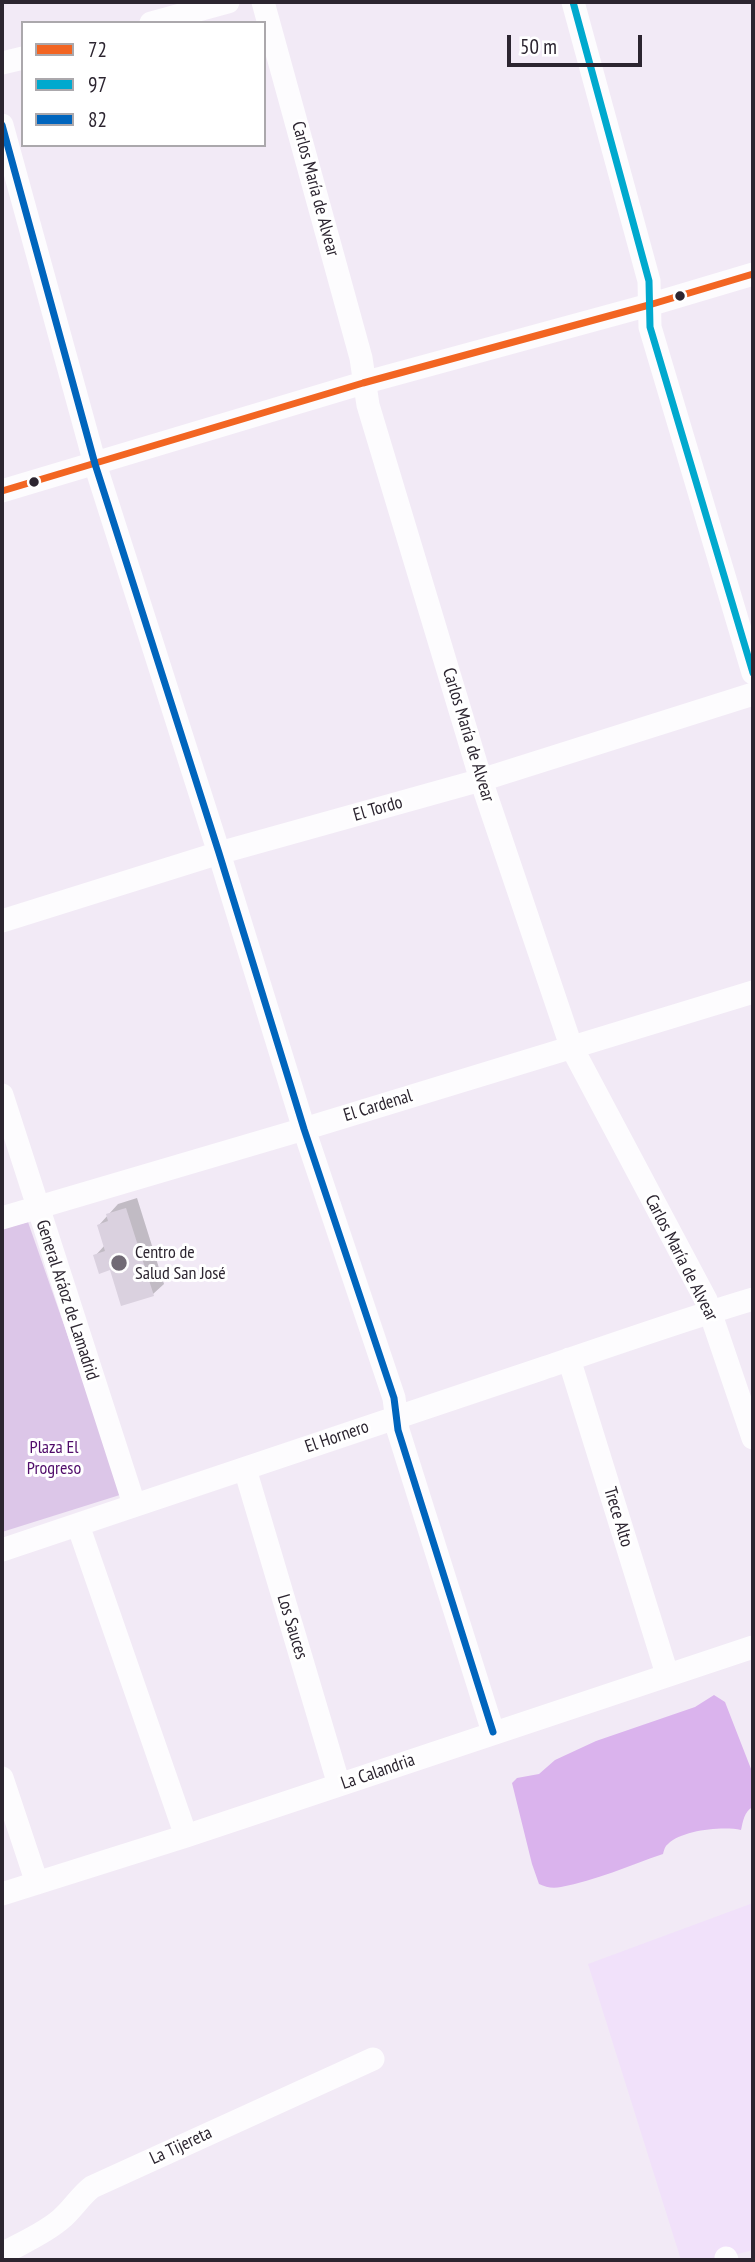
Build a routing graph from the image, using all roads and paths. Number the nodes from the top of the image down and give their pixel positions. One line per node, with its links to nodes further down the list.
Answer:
1 (228, 2): 4 (street)
2 (263, 2): 10 (street, Carlos María de Alvear)
3 (573, 2): 9 (street)
4 (158, 21)
5 (21, 58): 6 (street)
6 (2, 63)
7 (2, 125): 11 (street)
8 (753, 274): 9 (street)
9 (649, 305): 10 (street); 13 (street)
10 (363, 383): 11 (street); 15 (street, Carlos María de Alvear)
11 (95, 464): 12 (street); 16 (street)
12 (2, 491)
13 (753, 673)
14 (753, 694): 15 (street, El Tordo)
15 (481, 780): 16 (street, El Tordo); 19 (street, Carlos María de Alvear)
16 (219, 853): 17 (street, El Tordo); 21 (street)
17 (2, 921)
18 (753, 992): 19 (street, El Cardenal)
19 (570, 1046): 21 (street, El Cardenal); 25 (street, Carlos María de Alvear)
20 (2, 1095): 22 (street, General Aráoz de Lamadrid)
21 (304, 1129): 22 (street, El Cardenal); 27 (street)
22 (37, 1207): 23 (street, El Cardenal); 30 (street, General Aráoz de Lamadrid)
23 (2, 1217)
24 (753, 1299): 25 (street, El Hornero)
25 (711, 1311): 26 (street, El Hornero); 28 (street, Carlos María de Alvear)
26 (569, 1359): 27 (street, El Hornero); 34 (street, Trece Alto)
27 (397, 1416): 29 (street, El Hornero); 35 (street)
28 (753, 1438)
29 (245, 1469): 30 (street, El Hornero); 37 (street, Los Sauces)
30 (134, 1504): 31 (street, El Hornero)
31 (78, 1525): 32 (street, El Hornero); 38 (street)
32 (2, 1550)
33 (753, 1647): 34 (street, La Calandria)
34 (667, 1674): 35 (street, La Calandria)
35 (493, 1732): 37 (street, La Calandria)
36 (2, 1777): 39 (street)
37 (339, 1785): 38 (street, La Calandria)
38 (186, 1836): 39 (street, La Calandria)
39 (37, 1883): 40 (street, La Calandria)
40 (2, 1894)
41 (373, 2059): 42 (street, La Tijereta)
42 (2, 2254)

